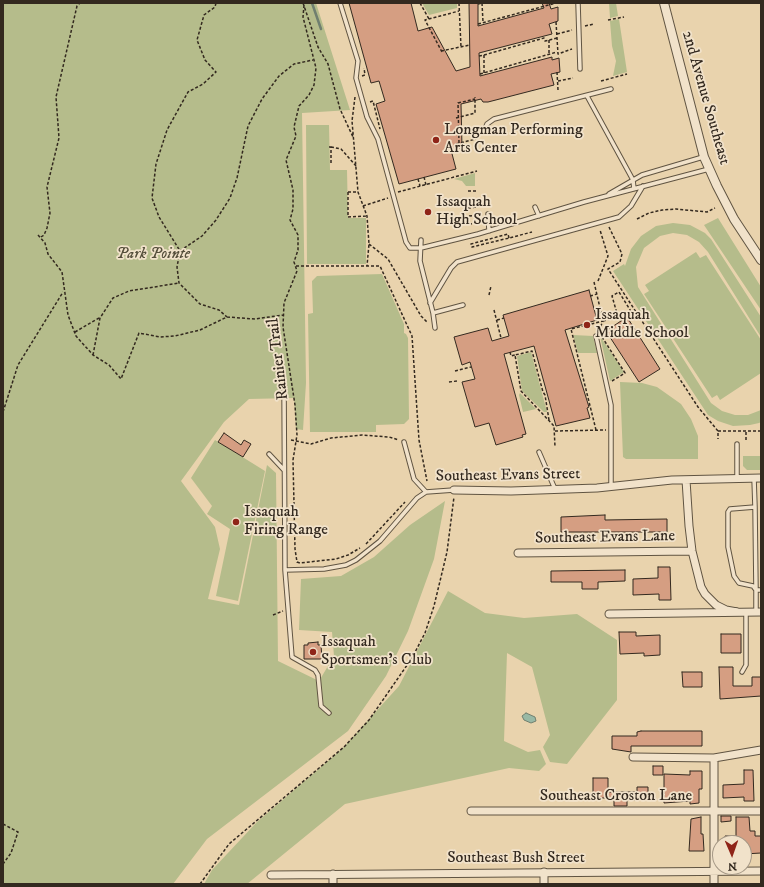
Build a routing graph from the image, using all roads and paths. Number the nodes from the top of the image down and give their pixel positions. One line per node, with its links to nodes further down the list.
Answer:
1 (80, 3): 96 (path)
2 (216, 3): 103 (path)
3 (340, 3): 102 (lane)
4 (420, 3): 15 (path)
5 (459, 3): 13 (path)
6 (482, 3): 11 (path); 17 (path)
7 (556, 3): 12 (path)
8 (578, 3): 37 (lane)
9 (664, 3): 56 (street, 2nd Avenue Southeast)
10 (304, 4): 35 (path, Rainier Trail); 54 (path)
11 (478, 4)
12 (548, 4): 17 (path)
13 (459, 11): 15 (path); 29 (path)
14 (624, 17): 16 (path)
15 (429, 19): 24 (path)
16 (608, 20)
17 (483, 22): 19 (path)
18 (556, 22): 23 (path)
19 (478, 24)
20 (594, 24): 21 (path)
21 (585, 26)
22 (572, 30): 23 (path)
23 (557, 34): 25 (path)
24 (435, 38): 26 (path); 29 (path)
25 (557, 38): 27 (path); 31 (path)
26 (431, 39)
27 (549, 40): 32 (path); 33 (path)
28 (470, 45): 29 (path)
29 (461, 47)
30 (572, 49): 31 (path)
31 (557, 52): 33 (path)
32 (484, 54): 34 (path); 39 (path)
33 (549, 55): 39 (path)
34 (479, 56)
35 (313, 60): 103 (path); 105 (path, Rainier Trail)
36 (365, 65): 45 (path)
37 (580, 69)
38 (557, 72): 43 (path)
39 (484, 73): 40 (path)
40 (480, 74)
41 (627, 74): 44 (path)
42 (573, 78): 43 (path)
43 (558, 81): 46 (path)
44 (601, 81)
45 (362, 82)
46 (558, 90)
47 (611, 90): 49 (lane)
48 (356, 96): 54 (path)
49 (586, 96): 53 (lane); 63 (lane)
50 (367, 103): 52 (path)
51 (457, 118): 51 (path); 55 (path)
52 (381, 130)
53 (484, 131)
54 (354, 138): 58 (path)
55 (476, 139)
56 (704, 156): 59 (street, 2nd Avenue Southeast); 63 (lane)
57 (331, 165): 58 (path)
58 (356, 166): 70 (path)
59 (709, 169): 66 (lane); 104 (street, 2nd Avenue Southeast)
60 (477, 171): 64 (path)
61 (424, 177): 64 (path)
62 (418, 179): 65 (path)
63 (633, 180): 67 (lane); 73 (lane)
64 (426, 184): 65 (path)
65 (420, 186): 71 (path)
66 (643, 186): 67 (lane); 115 (lane)
67 (634, 189): 73 (lane)
68 (468, 191): 69 (path)
69 (477, 191)
70 (358, 192): 76 (path); 83 (path)
71 (398, 192)
72 (390, 197): 76 (path)
73 (604, 197): 85 (lane)
74 (477, 199): 75 (path)
75 (468, 200)
76 (363, 206): 83 (path)
77 (477, 207): 79 (path)
78 (535, 207): 85 (lane)
79 (468, 208)
80 (715, 208): 86 (path)
81 (488, 214): 90 (lane)
82 (478, 215): 84 (path)
83 (367, 216): 101 (path)
84 (469, 216)
85 (539, 216): 90 (lane)
86 (637, 220)
87 (478, 223): 88 (path)
88 (469, 224)
89 (609, 227): 118 (path)
90 (489, 230): 97 (lane)
91 (600, 230): 107 (path)
92 (464, 231): 97 (lane)
93 (532, 232): 98 (path)
94 (38, 235): 96 (path)
95 (446, 236): 100 (lane)
96 (41, 237): 111 (path)
97 (464, 237): 100 (lane)
98 (509, 238): 98 (path)
99 (421, 240): 102 (lane)
100 (446, 241): 102 (lane)
101 (369, 244): 106 (path); 128 (path)
102 (421, 248): 115 (lane)
103 (180, 251): 109 (path)
104 (761, 260)
105 (296, 266): 106 (path); 121 (path, Rainier Trail)
106 (368, 266): 164 (path)
107 (598, 281)
108 (594, 282): 112 (path)
109 (179, 283): 122 (path); 124 (path)
110 (491, 286): 113 (path)
111 (63, 292): 131 (path); 143 (path)
112 (597, 294): 114 (path); 127 (path)
113 (489, 296)
114 (590, 296)
115 (430, 303): 119 (lane)
116 (463, 306): 119 (lane)
117 (494, 310): 126 (path)
118 (636, 312): 120 (path); 148 (path)
119 (433, 313): 129 (lane)
120 (632, 313): 123 (path); 123 (path)
121 (283, 315): 122 (path); 154 (path, Rainier Trail)
122 (227, 317): 136 (path)
123 (618, 317): 127 (path)
124 (100, 318): 131 (path); 136 (path)
125 (504, 318): 126 (path)
126 (497, 320): 133 (path)
127 (603, 321): 130 (path); 145 (path)
128 (428, 323)
129 (435, 328)
130 (598, 331): 132 (path); 141 (path)
131 (75, 332): 136 (path)
132 (596, 336): 141 (lane)
133 (501, 338)
134 (510, 352): 135 (path)
135 (515, 355): 144 (path); 144 (path)
136 (93, 356)
137 (471, 367): 138 (path)
138 (455, 371)
139 (457, 381): 140 (path)
140 (448, 382)
141 (606, 384): 146 (lane)
142 (284, 385): 152 (lane)
143 (3, 412)
144 (549, 420): 147 (path)
145 (596, 430): 146 (path); 147 (path)
146 (611, 430): 165 (lane)
147 (555, 431): 157 (path)
148 (718, 431): 149 (path); 151 (path)
149 (746, 431): 150 (path); 153 (path)
150 (761, 431)
151 (718, 439)
152 (285, 440): 154 (path); 160 (lane)
153 (746, 440)
154 (296, 441): 155 (path); 169 (path, Rainier Trail)
155 (404, 442): 168 (lane)
156 (737, 444): 162 (lane)
157 (555, 447)
158 (539, 452): 166 (lane)
159 (269, 454): 160 (lane)
160 (284, 470): 174 (lane)
161 (758, 478): 162 (street, Southeast Evans Street); 171 (lane)
162 (737, 479): 163 (street, Southeast Evans Street)
163 (686, 480): 165 (street, Southeast Evans Street); 172 (street)
164 (427, 481)
165 (612, 487): 166 (street, Southeast Evans Street)
166 (555, 489): 167 (street, Southeast Evans Street)
167 (454, 490): 168 (lane, Southeast Evans Street)
168 (426, 492): 174 (lane, Southeast Evans Street)
169 (407, 500)
170 (454, 502): 198 (path)
171 (755, 508): 175 (lane); 175 (lane)
172 (692, 551): 173 (street, Southeast Evans Lane); 178 (street)
173 (518, 552)
174 (285, 570): 177 (lane)
175 (756, 590): 176 (lane); 180 (lane)
176 (761, 590)
177 (288, 609): 182 (path); 184 (lane)
178 (737, 612): 179 (street); 181 (street)
179 (746, 612): 180 (street); 183 (lane)
180 (758, 612)
181 (609, 614)
182 (273, 615)
183 (742, 672)
184 (329, 713)
185 (761, 750): 187 (street)
186 (633, 757): 187 (street)
187 (714, 758): 189 (street)
188 (471, 811): 189 (street, Southeast Croston Lane)
189 (714, 811): 190 (street, Southeast Croston Lane); 192 (street)
190 (761, 811)
191 (3, 824): 193 (path)
192 (714, 835)
193 (3, 864)
194 (712, 871): 195 (street, Southeast Bush Street)
195 (544, 872): 196 (street, Southeast Bush Street); 200 (street)
196 (333, 874): 197 (street, Southeast Bush Street); 199 (street)
197 (271, 875)
198 (200, 884)
199 (334, 884)
200 (544, 884)

